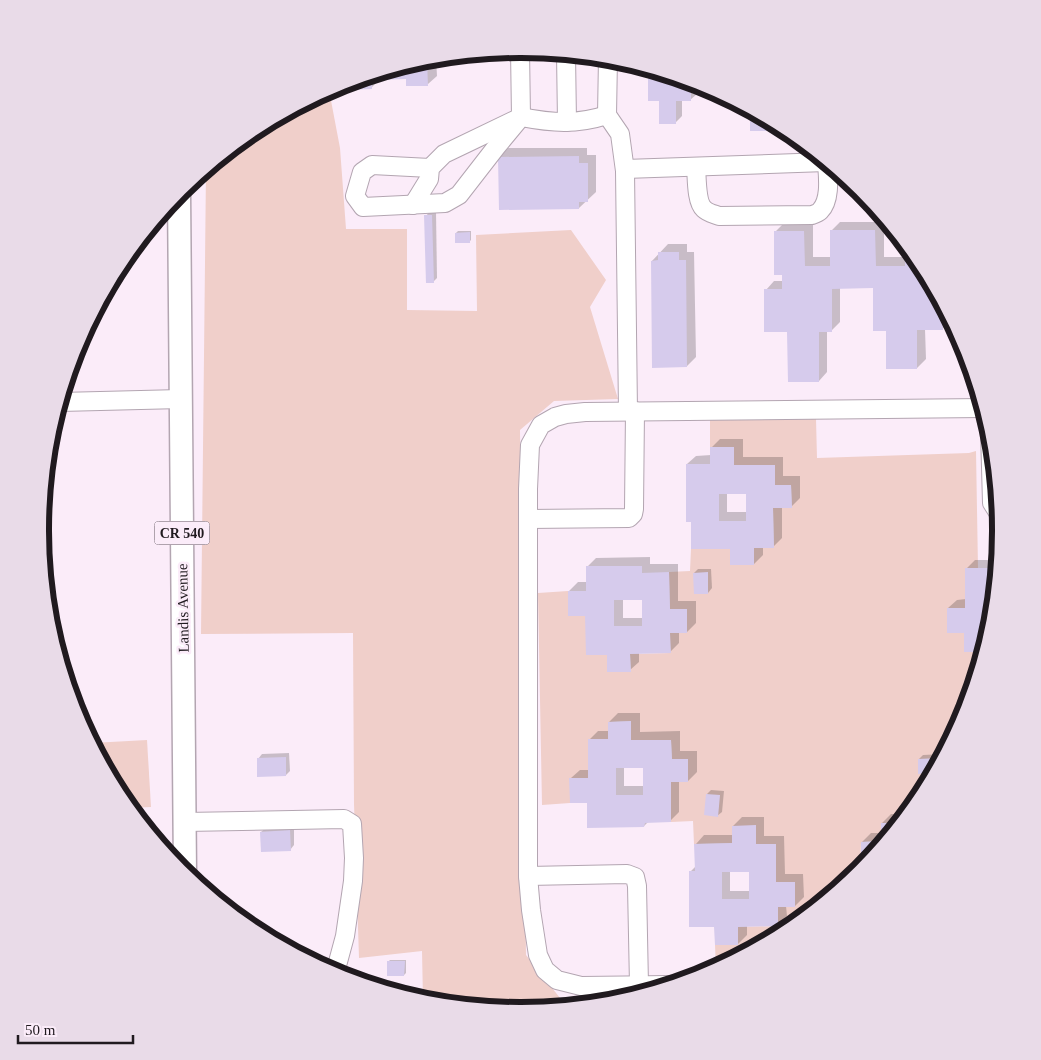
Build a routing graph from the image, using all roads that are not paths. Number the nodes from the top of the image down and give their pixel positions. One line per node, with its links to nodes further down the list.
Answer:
1 (520, 58): 5 (street)
2 (566, 60): 6 (street)
3 (608, 66): 4 (street)
4 (607, 115): 6 (street); 10 (street)
5 (521, 117): 6 (street); 9 (street); 13 (street)
6 (566, 122)
7 (817, 163): 8 (street)
8 (696, 166): 10 (street); 11 (street)
9 (430, 168): 13 (street); 13 (street)
10 (625, 169): 17 (street)
11 (827, 171)
12 (179, 205): 14 (main road, Landis Avenue / CR 540)
13 (413, 205)
14 (181, 399): 15 (street); 19 (main road, Landis Avenue / CR 540)
15 (67, 402)
16 (976, 408): 17 (street)
17 (632, 411): 18 (street); 18 (street)
18 (528, 518): 21 (street)
19 (185, 822): 20 (main road, Landis Avenue / CR 540); 22 (street)
20 (185, 862)
21 (528, 876): 23 (street); 23 (street)
22 (337, 965)
23 (639, 985): 24 (street)
24 (646, 985)

